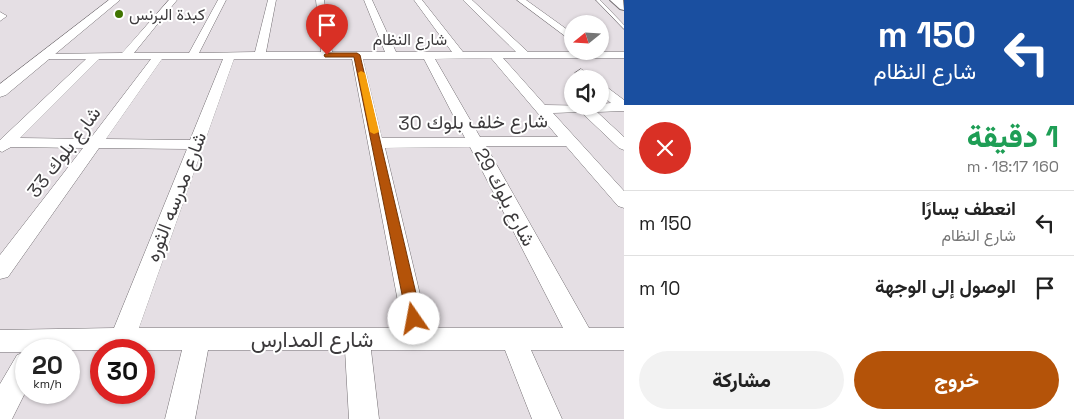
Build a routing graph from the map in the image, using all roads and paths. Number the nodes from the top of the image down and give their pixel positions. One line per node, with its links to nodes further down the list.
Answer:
1 (100, 0): 18 (street)
2 (115, 0): 18 (street)
3 (174, 0): 30 (street)
4 (222, 0): 32 (street)
5 (272, 0): 34 (street)
6 (320, 0): 21 (street)
7 (368, 0): 23 (street)
8 (418, 0): 25 (street)
9 (467, 0): 27 (street)
10 (522, 0): 17 (street)
11 (598, 0): 16 (lane)
12 (616, 0): 15 (main road)
13 (620, 0): 14 (main road)
14 (624, 4)
15 (624, 8)
16 (624, 28)
17 (564, 32)
18 (42, 51): 29 (street, شارع النظام); 35 (street)
19 (564, 54): 27 (street, شارع النظام)
20 (609, 54): 28 (street, شارع النظام)
21 (327, 55): 22 (street, شارع النظام); 34 (street, شارع النظام)
22 (357, 55): 23 (street, شارع النظام); 44 (street)
23 (392, 55): 24 (street, شارع النظام)
24 (428, 55): 25 (street, شارع النظام); 43 (street, شارع بلوك 29)
25 (460, 55): 26 (street, شارع النظام)
26 (494, 55): 27 (street, شارع النظام); 40 (street)
27 (525, 55)
28 (624, 55)
29 (96, 56): 30 (street, شارع النظام); 48 (street)
30 (125, 56): 31 (street, شارع النظام)
31 (159, 56): 32 (street, شارع النظام); 45 (street, شارع بلوك 33)
32 (192, 56): 33 (street, شارع النظام)
33 (230, 56): 34 (street, شارع النظام); 46 (street, شارع مدرسه الثوره)
34 (260, 56)
35 (0, 92)
36 (609, 95): 38 (street)
37 (609, 107): 38 (street)
38 (624, 107)
39 (564, 109): 40 (street)
40 (542, 110): 42 (street)
41 (592, 115): 47 (street)
42 (570, 141): 43 (street, شارع خلف بلوك 30); 49 (street)
43 (475, 142): 44 (street, شارع خلف بلوك 30); 57 (street, شارع بلوك 29)
44 (377, 143): 55 (street)
45 (94, 144): 46 (street); 48 (street); 50 (street, شارع بلوك 33)
46 (196, 145): 51 (street, شارع مدرسه الثوره)
47 (624, 145)
48 (4, 146)
49 (624, 202)
50 (0, 271)
51 (122, 339)
52 (155, 339): 53 (street, شارع المدارس)
53 (198, 339): 54 (street, شارع المدارس); 63 (street)
54 (357, 339): 55 (street, شارع المدارس); 64 (street)
55 (418, 339): 56 (street, شارع المدارس)
56 (513, 339): 57 (street, شارع المدارس); 65 (street)
57 (582, 339): 58 (street, شارع المدارس)
58 (624, 339)
59 (0, 342): 60 (street, شارع المدارس)
60 (15, 347)
61 (15, 385): 62 (street)
62 (0, 412)
63 (180, 419)
64 (364, 419)
65 (547, 419)

